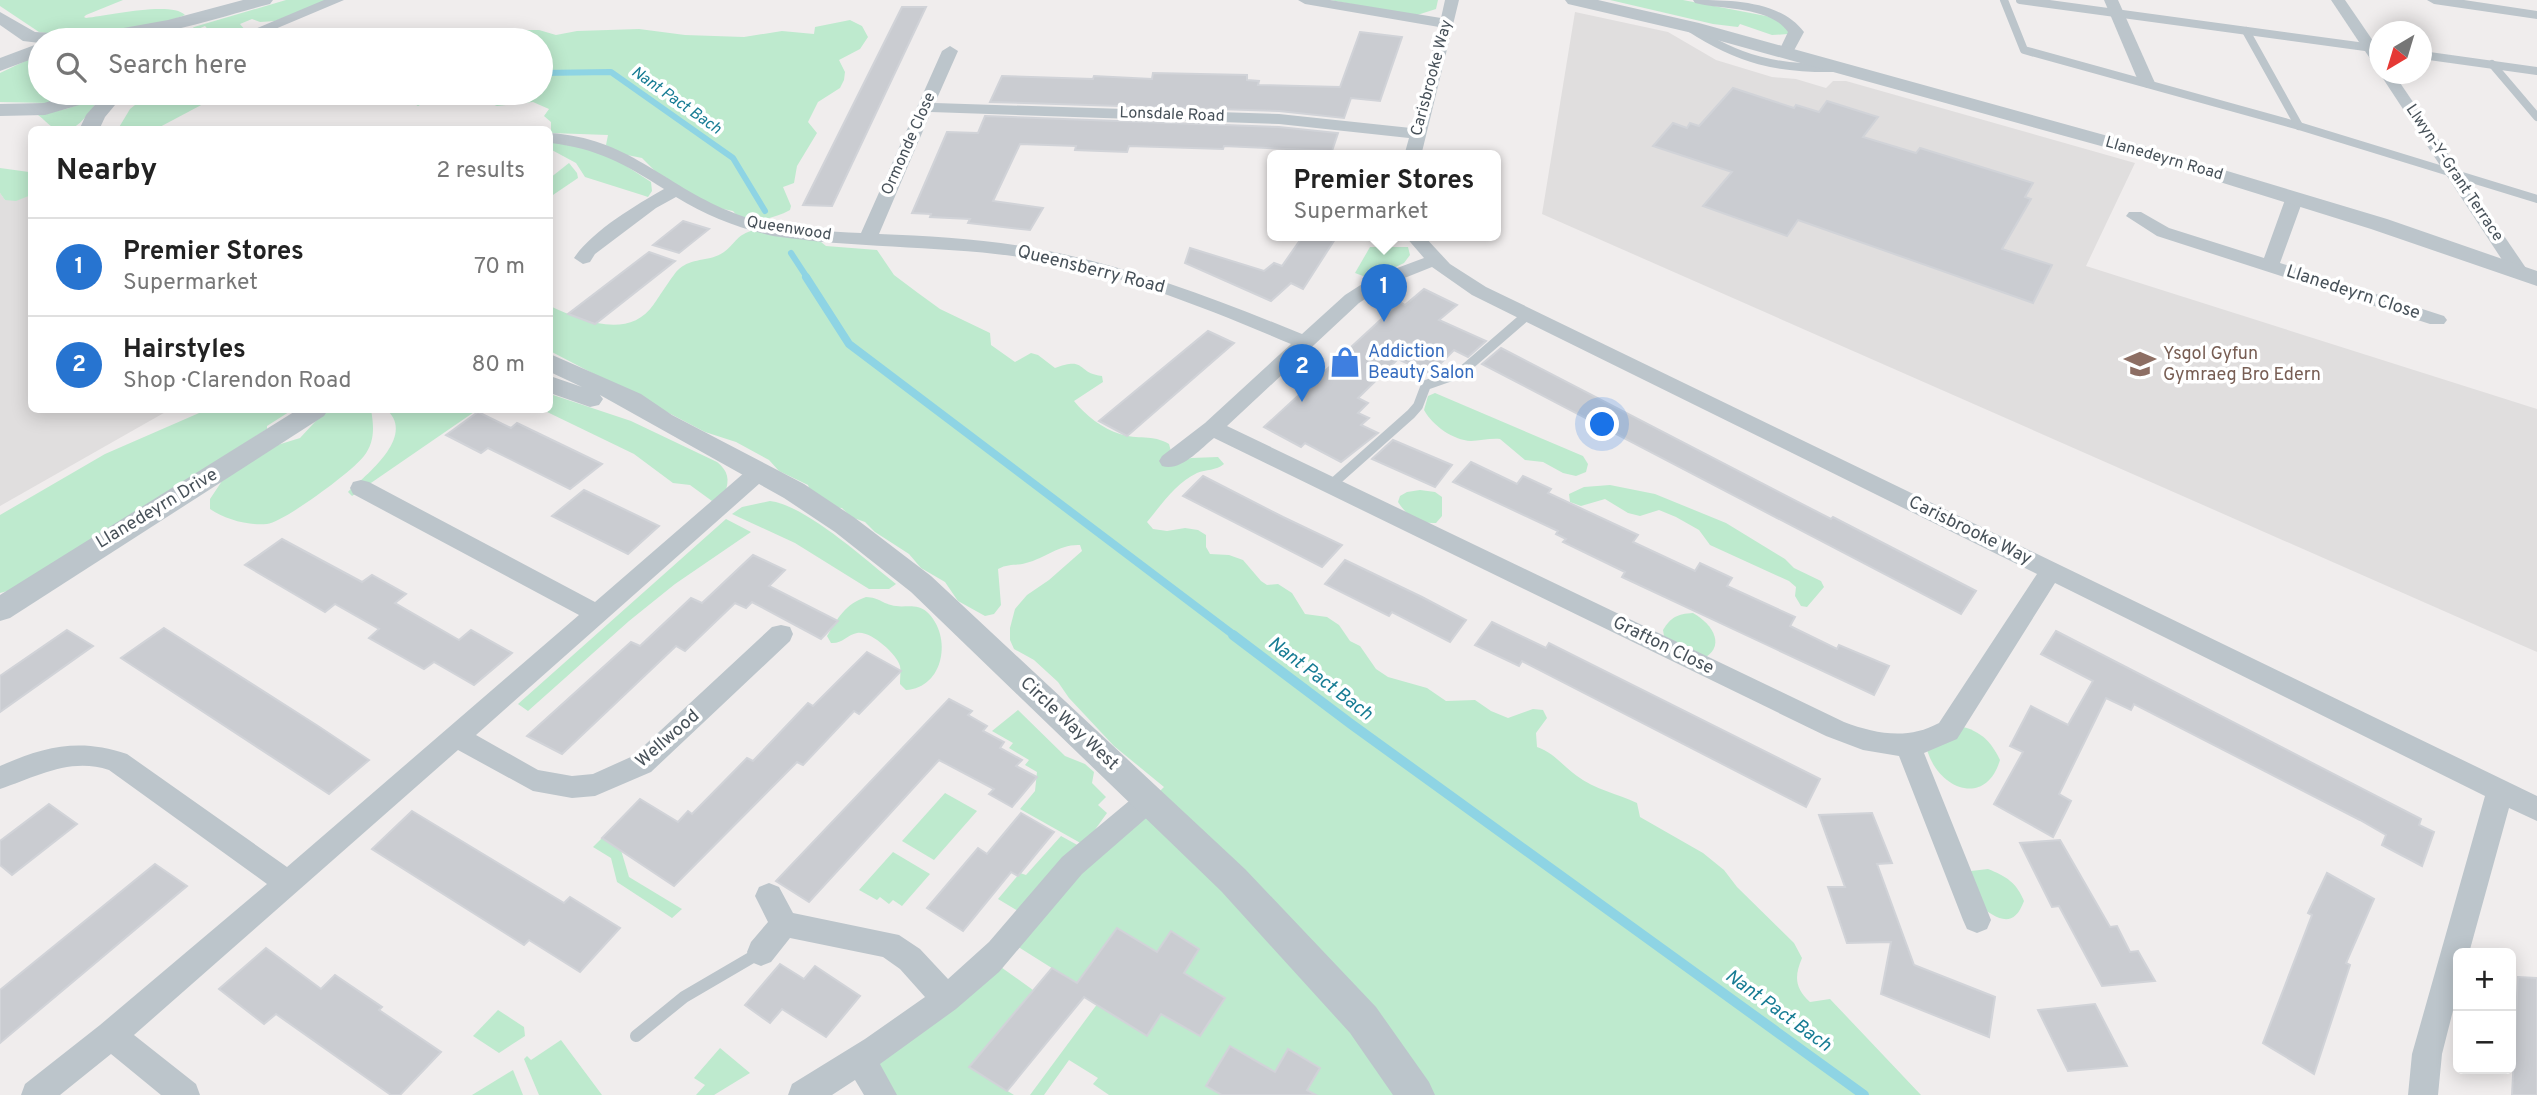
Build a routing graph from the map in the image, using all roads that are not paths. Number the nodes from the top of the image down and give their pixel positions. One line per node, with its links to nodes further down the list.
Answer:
1 (264, 0): 12 (street)
2 (337, 0): 19 (street)
3 (1305, 0): 15 (street)
4 (1452, 0): 15 (street, Carisbrooke Way)
5 (1574, 0): 16 (street, Llanedeyrn Road)
6 (1700, 0): 26 (street)
7 (2004, 0): 32 (lane)
8 (2020, 0): 11 (lane)
9 (2338, 0): 22 (street)
10 (2434, 0): 13 (street)
11 (2114, 7): 20 (lane); 32 (street)
12 (215, 14): 17 (street); 18 (street)
13 (2537, 15)
14 (0, 17): 21 (street)
15 (1447, 23): 42 (street, Carisbrooke Way)
16 (1685, 25): 26 (street, Llanedeyrn Road); 30 (lane)
17 (148, 28)
18 (187, 28)
19 (266, 28)
20 (2246, 31): 23 (lane); 41 (lane)
21 (28, 36)
22 (2369, 41)
23 (2369, 47)
24 (950, 51): 36 (street, Ormonde Close)
25 (28, 53): 29 (street)
26 (1786, 53): 30 (street, Llanedeyrn Road)
27 (2432, 56): 28 (lane)
28 (2492, 64): 31 (lane); 38 (lane)
29 (0, 65)
30 (1838, 68): 47 (street, Llanedeyrn Road)
31 (2537, 71)
32 (2147, 83): 41 (lane)
33 (2394, 84): 45 (street, Llwyn-Y-Grant Terrace)
34 (58, 105): 37 (street)
35 (105, 105): 40 (street)
36 (925, 107): 42 (street, Lonsdale Road); 50 (street, Ormonde Close)
37 (0, 111): 39 (street)
38 (2537, 117)
39 (35, 126)
40 (91, 126)
41 (2299, 126): 45 (lane)
42 (1418, 134): 44 (street, Carisbrooke Way)
43 (553, 138): 46 (street, Queenwood)
44 (1414, 150)
45 (2455, 174): 48 (lane); 55 (street, Llwyn-Y-Grant Terrace)
46 (675, 190): 50 (street, Queenwood); 52 (street)
47 (2295, 197): 54 (street, Llanedeyrn Close); 55 (street, Llanedeyrn Road)
48 (2537, 199)
49 (2135, 216): 54 (street, Llanedeyrn Close)
50 (868, 238): 58 (street, Queensberry Road)
51 (1418, 241): 53 (street, Carisbrooke Way)
52 (583, 258)
53 (1434, 260): 56 (street, Carisbrooke Way); 58 (street)
54 (2270, 266): 57 (street, Llanedeyrn Close)
55 (2529, 277)
56 (1527, 315): 66 (lane); 68 (street, Carisbrooke Way)
57 (2437, 320)
58 (1304, 342): 63 (street)
59 (553, 363): 62 (street, Circle Way West)
60 (553, 385): 62 (street, Circle Way West)
61 (310, 413): 69 (street, Llanedeyrn Drive)
62 (663, 421): 65 (street, Circle Way West)
63 (1212, 428): 64 (street); 66 (street, Grafton Close)
64 (1170, 461)
65 (760, 471): 70 (street); 76 (street, Circle Way West)
66 (1331, 485): 73 (street, Grafton Close)
67 (361, 488): 70 (street)
68 (2051, 571): 73 (street, Grafton Close); 75 (street, Carisbrooke Way)
69 (0, 610)
70 (597, 614): 72 (street)
71 (781, 634): 72 (street, Wellwood)
72 (457, 737): 78 (street)
73 (1908, 745): 80 (street)
74 (0, 778): 78 (street)
75 (2500, 790): 77 (street, Carisbrooke Way); 92 (street)
76 (1150, 800): 83 (street); 91 (street, Circle Way West)
77 (2537, 809)
78 (288, 883): 84 (street)
79 (769, 896): 81 (street)
80 (1977, 920)
81 (784, 924): 82 (street); 83 (street)
82 (761, 952): 85 (lane)
83 (945, 998): 86 (street)
84 (111, 1035): 87 (street); 88 (street)
85 (636, 1036)
86 (861, 1060): 89 (street); 90 (street)
87 (36, 1095)
88 (185, 1095)
89 (803, 1095)
90 (883, 1095)
91 (1416, 1095)
92 (2423, 1095)

